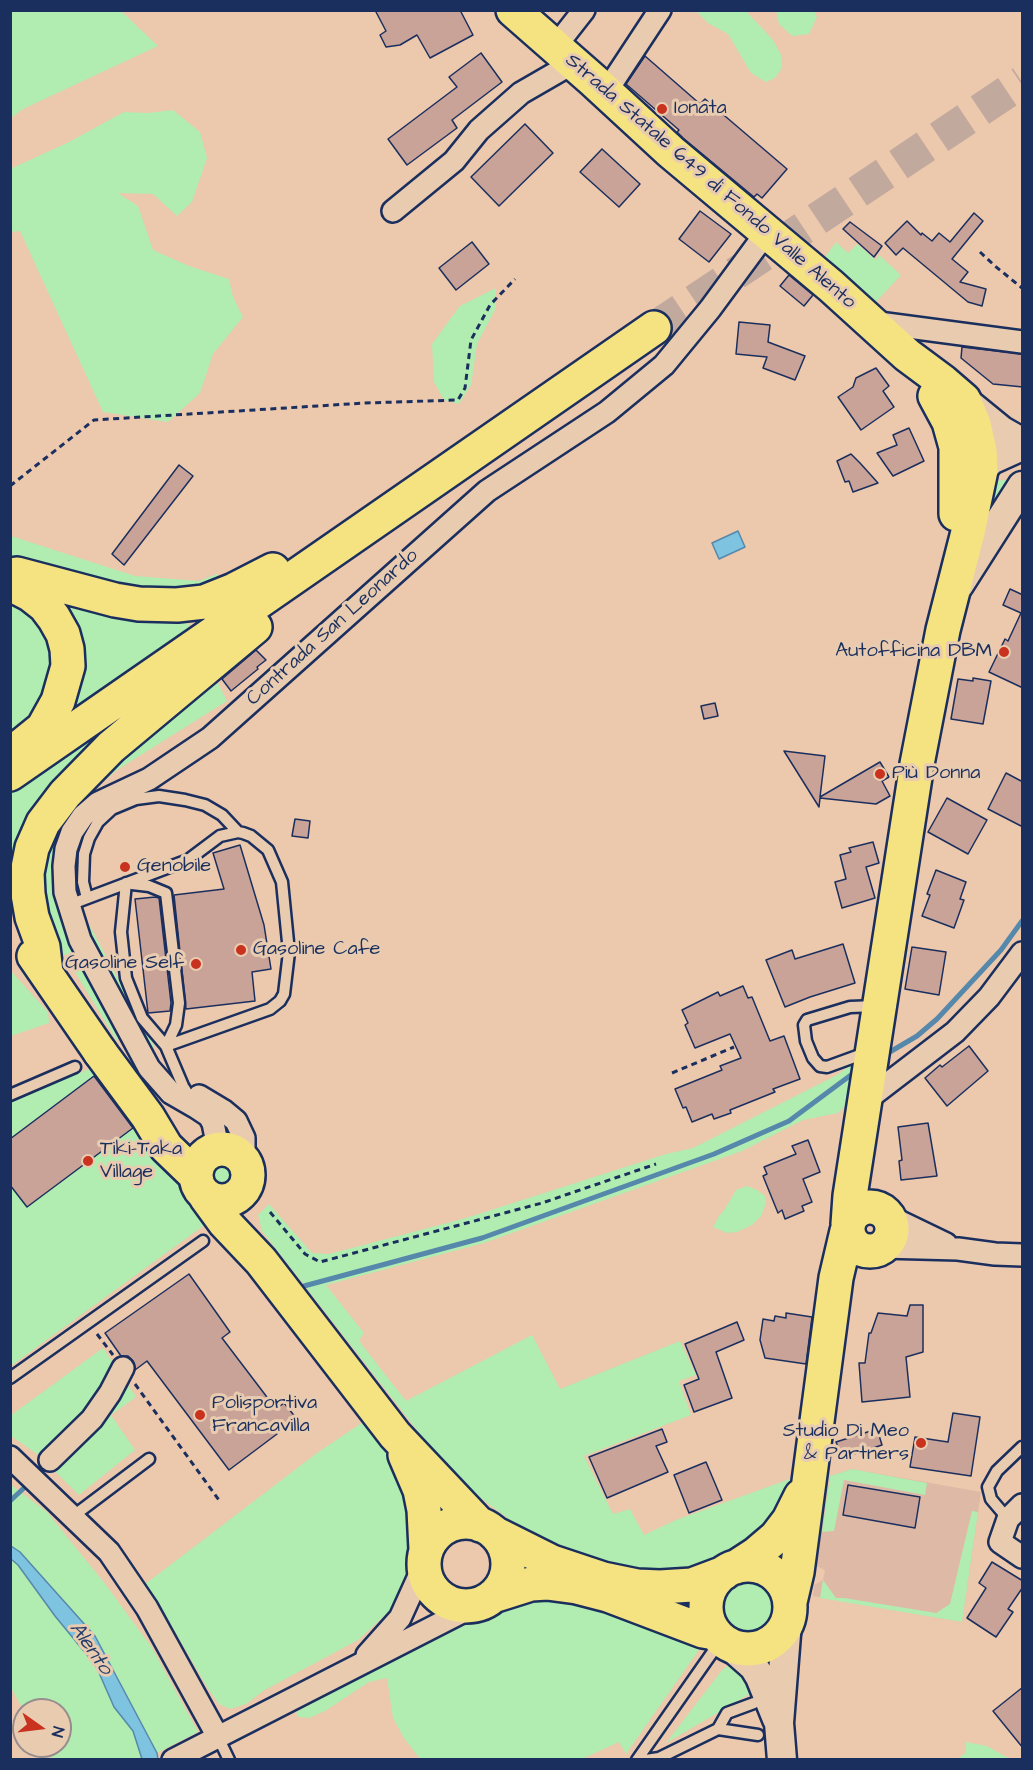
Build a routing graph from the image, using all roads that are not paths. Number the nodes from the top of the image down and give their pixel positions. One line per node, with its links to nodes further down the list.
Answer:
1 (513, 10): 4 (main road, Strada Statale 649 di Fondo Valle Alento)
2 (584, 10): 4 (street)
3 (660, 10): 5 (street)
4 (564, 55): 5 (main road, Strada Statale 649 di Fondo Valle Alento); 6 (street)
5 (606, 92): 7 (main road, Strada Statale 649 di Fondo Valle Alento)
6 (393, 211)
7 (766, 233): 8 (main road, Strada Statale 649 di Fondo Valle Alento); 28 (street, Contrada San Leonardo)
8 (871, 322): 10 (street); 11 (main road, Strada Statale 649 di Fondo Valle Alento)
9 (654, 328): 20 (main road)
10 (1023, 342)
11 (907, 355): 12 (main road, Strada Statale 649 di Fondo Valle Alento); 15 (main road, Strada Statale 649 di Fondo Valle Alento)
12 (964, 400): 13 (main road); 17 (main road, Strada Statale 649 di Fondo Valle Alento)
13 (1023, 440)
14 (1023, 446): 17 (main road)
15 (956, 447): 17 (main road, Strada Statale 649 di Fondo Valle Alento); 19 (main road, Strada Statale 649 di Fondo Valle Alento)
16 (1023, 468): 17 (main road)
17 (981, 470): 19 (main road); 23 (main road, Strada Statale 649 di Fondo Valle Alento)
18 (1023, 486): 23 (main road)
19 (957, 500): 23 (main road, Strada Statale 649 di Fondo Valle Alento)
20 (352, 538): 21 (main road); 25 (main road); 32 (main road)
21 (10, 575)
22 (10, 584): 24 (main road)
23 (952, 597): 33 (main road, Strada Statale 649 di Fondo Valle Alento)
24 (10, 754)
25 (10, 774)
26 (238, 832): 27 (lane); 28 (lane); 34 (lane)
27 (126, 884): 28 (lane); 34 (lane); 34 (lane)
28 (78, 902): 36 (street, Contrada San Leonardo)
29 (10, 919): 32 (main road)
30 (1023, 953): 37 (street)
31 (10, 962): 32 (main road)
32 (50, 979): 35 (main road)
33 (880, 1006): 37 (main road, Strada Statale 649 di Fondo Valle Alento); 37 (lane)
34 (166, 1046): 38 (lane)
35 (88, 1060): 39 (lane); 42 (main road)
36 (149, 1068): 38 (street); 40 (street, Contrada San Leonardo)
37 (870, 1068): 41 (main road, Strada Statale 649 di Fondo Valle Alento)
38 (183, 1086): 40 (lane); 43 (street)
39 (10, 1095)
40 (197, 1108): 42 (street, Contrada San Leonardo)
41 (859, 1139): 44 (main road, Strada Statale 649 di Fondo Valle Alento); 45 (main road, Strada Statale 649 di Fondo Valle Alento)
42 (205, 1169): 43 (main road); 43 (main road); 47 (main road)
43 (245, 1175): 47 (main road)
44 (886, 1213): 45 (main road); 48 (main road); 49 (street)
45 (847, 1227): 48 (main road); 51 (main road, Strada Statale 649 di Fondo Valle Alento)
46 (203, 1241): 53 (lane)
47 (251, 1248): 54 (main road)
48 (879, 1249): 49 (street); 51 (main road, Strada Statale 649 di Fondo Valle Alento)
49 (958, 1249): 50 (street)
50 (1023, 1254)
51 (829, 1325): 59 (main road, Strada Statale 649 di Fondo Valle Alento)
52 (123, 1368): 58 (street)
53 (10, 1378)
54 (394, 1435): 62 (main road); 64 (main road)
55 (1023, 1447): 60 (lane)
56 (10, 1457): 61 (street)
57 (149, 1459): 61 (lane)
58 (50, 1460)
59 (810, 1476): 65 (main road, Strada Statale 649 di Fondo Valle Alento); 67 (main road, Strada Statale 649 di Fondo Valle Alento)
60 (1015, 1512): 63 (street)
61 (72, 1517): 73 (street)
62 (487, 1529): 64 (main road); 65 (main road); 66 (main road)
63 (1023, 1557)
64 (425, 1558): 66 (main road); 69 (street)
65 (730, 1570): 67 (main road); 68 (main road)
66 (484, 1600): 68 (main road); 69 (street)
67 (788, 1612): 68 (main road); 72 (main road, Strada Statale 649 di Fondo Valle Alento)
68 (721, 1639): 72 (main road, Strada Statale 649 di Fondo Valle Alento); 76 (lane)
69 (359, 1665): 73 (street)
70 (754, 1703): 71 (lane)
71 (718, 1729): 72 (lane); 77 (lane)
72 (768, 1730): 78 (main road, Strada Statale 649 di Fondo Valle Alento)
73 (218, 1737): 74 (street); 75 (lane)
74 (173, 1760)
75 (229, 1760)
76 (637, 1760)
77 (646, 1760)
78 (782, 1760)

